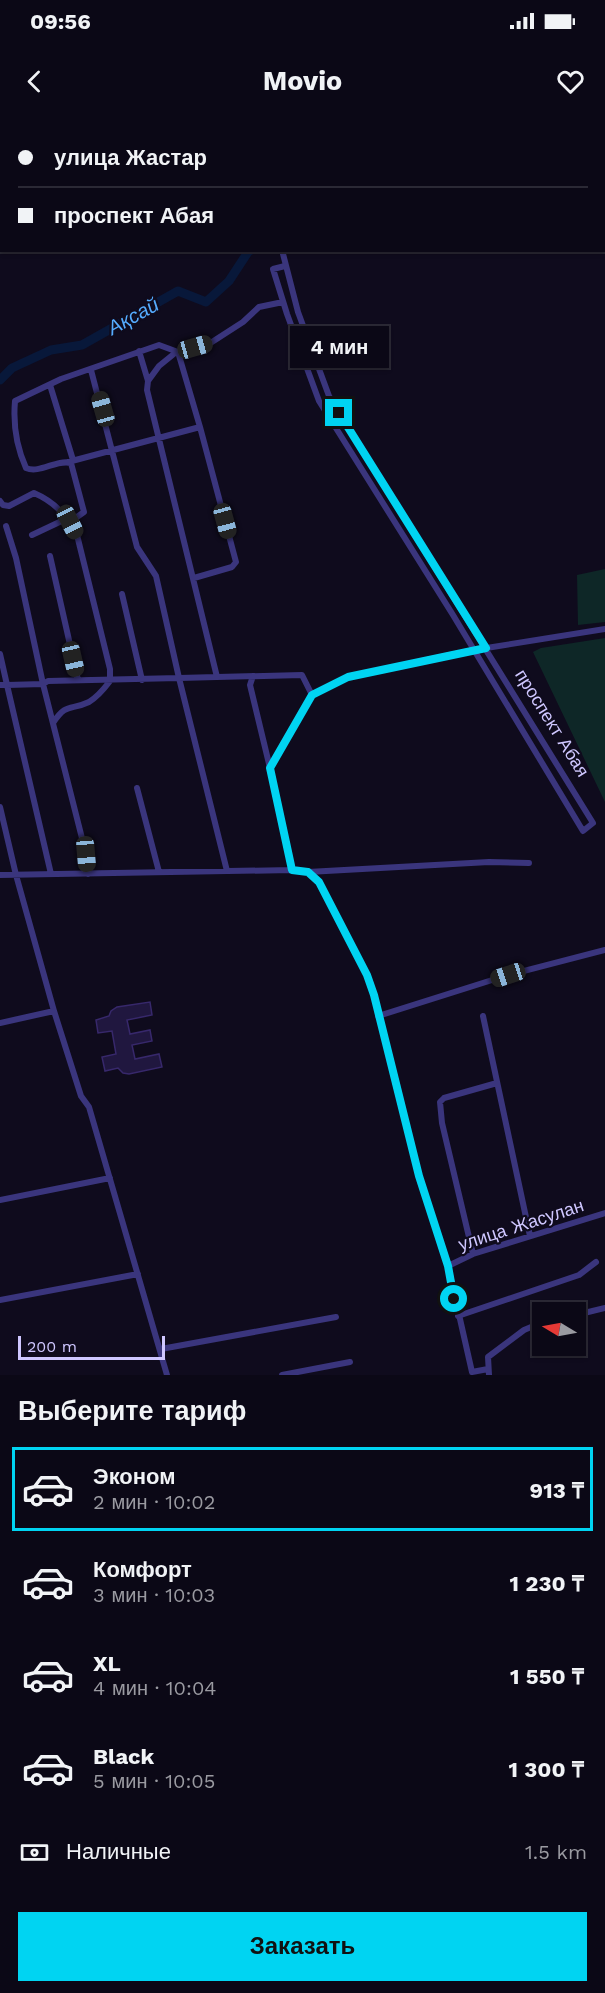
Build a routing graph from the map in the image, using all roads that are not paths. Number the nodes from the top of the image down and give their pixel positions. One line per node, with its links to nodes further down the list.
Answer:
1 (282, 252): 2 (street, проспект Абая)
2 (285, 266): 3 (street, проспект Абая); 21 (street, проспект Абая)
3 (283, 302): 5 (street); 22 (street, проспект Абая)
4 (139, 351): 5 (street); 6 (street); 7 (street)
5 (178, 352): 7 (street); 9 (street)
6 (91, 370): 8 (street); 11 (street)
7 (148, 381): 10 (street)
8 (50, 386): 12 (street); 12 (street)
9 (200, 427): 10 (street); 18 (street)
10 (158, 438): 11 (street); 18 (street)
11 (113, 450): 12 (street); 26 (street)
12 (70, 461): 14 (street)
13 (0, 501): 14 (street)
14 (69, 520): 16 (street); 29 (street)
15 (6, 526): 30 (street)
16 (32, 535)
17 (50, 556): 27 (street)
18 (194, 578): 25 (street)
19 (122, 594): 28 (street)
20 (605, 629): 21 (street)
21 (486, 648): 22 (street); 22 (street, проспект Абая)
22 (474, 650): 32 (street)
23 (0, 654): 31 (street)
24 (253, 676): 25 (street); 32 (street); 34 (street)
25 (217, 677): 26 (street)
26 (179, 678): 28 (street); 39 (street)
27 (78, 680): 29 (street); 30 (street)
28 (142, 680): 29 (street)
29 (110, 681): 33 (street)
30 (43, 684): 31 (street); 33 (street)
31 (3, 685): 43 (street)
32 (312, 695): 34 (street)
33 (53, 723): 42 (street)
34 (270, 768): 38 (street)
35 (137, 788): 40 (street)
36 (0, 807): 45 (street)
37 (529, 863): 41 (street)
38 (292, 870): 39 (street); 41 (street)
39 (227, 871): 40 (street)
40 (159, 872): 42 (street)
41 (308, 872): 48 (street)
42 (88, 873): 43 (street)
43 (51, 874): 45 (street)
44 (0, 875): 45 (street)
45 (16, 875): 47 (street)
46 (605, 951): 48 (street)
47 (54, 1011): 50 (street); 52 (street)
48 (378, 1016): 58 (street)
49 (483, 1016): 51 (street)
50 (0, 1023)
51 (497, 1083): 55 (street); 56 (street)
52 (110, 1178): 53 (street); 59 (street)
53 (0, 1200)
54 (605, 1213): 55 (street, улица Жасулан)
55 (530, 1236): 56 (street, улица Жасулан)
56 (473, 1254): 58 (street, улица Жасулан)
57 (596, 1262): 63 (street)
58 (448, 1266): 63 (street)
59 (138, 1274): 60 (street); 66 (street)
60 (0, 1300)
61 (605, 1308): 62 (street)
62 (586, 1313)
63 (458, 1316): 68 (street)
64 (336, 1317): 66 (street)
65 (532, 1327): 68 (street)
66 (161, 1348): 69 (street)
67 (350, 1362): 70 (street)
68 (488, 1372)
69 (167, 1375)
70 (282, 1375)

